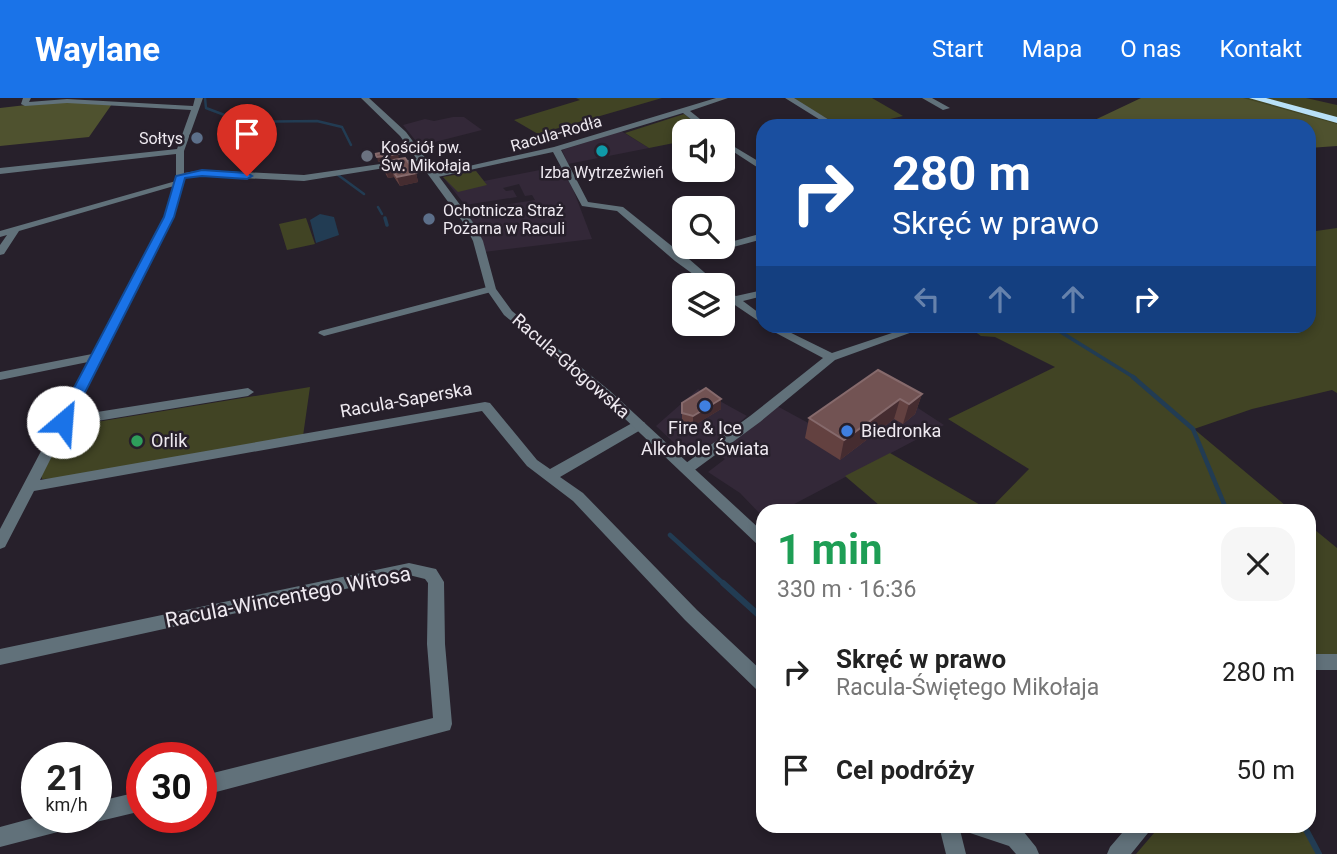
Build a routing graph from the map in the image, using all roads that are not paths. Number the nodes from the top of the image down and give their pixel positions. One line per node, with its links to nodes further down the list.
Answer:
1 (27, 98): 9 (street)
2 (199, 98): 9 (street)
3 (365, 98): 18 (street, Racula-Głogowska)
4 (723, 98): 11 (street, Racula-Rodła)
5 (789, 98): 14 (street)
6 (926, 98): 10 (street)
7 (1254, 98): 12 (highway)
8 (1273, 98): 12 (highway)
9 (195, 108): 17 (street)
10 (946, 108)
11 (684, 110): 13 (street); 15 (street, Racula-Rodła)
12 (1337, 118)
13 (696, 119)
14 (824, 119)
15 (556, 149): 21 (street, Racula-Rodła); 28 (street)
16 (735, 150): 19 (street)
17 (180, 151): 20 (street); 22 (street)
18 (422, 160): 21 (street, Racula-Głogowska); 22 (street)
19 (756, 163)
20 (0, 171)
21 (433, 175): 31 (street, Racula-Głogowska)
22 (181, 179): 23 (street); 38 (street)
23 (16, 229): 24 (street); 27 (street)
24 (0, 234)
25 (756, 238): 26 (street)
26 (735, 244)
27 (0, 252)
28 (672, 253)
29 (679, 259): 30 (street)
30 (698, 273)
31 (491, 289): 35 (street); 43 (street, Racula-Głogowska)
32 (756, 295): 33 (street)
33 (735, 300): 34 (street)
34 (756, 316)
35 (324, 333)
36 (783, 333): 39 (street)
37 (902, 333): 39 (street)
38 (96, 357): 40 (street); 42 (street)
39 (831, 357): 44 (street)
40 (0, 376)
41 (248, 392): 42 (street)
42 (63, 422): 46 (street)
43 (639, 425): 44 (street, Racula-Głogowska); 45 (street)
44 (687, 469): 48 (street, Racula-Głogowska)
45 (550, 475): 46 (street, Racula-Saperska); 53 (street, Racula-Saperska)
46 (29, 487): 47 (street)
47 (7, 516): 49 (street)
48 (756, 534)
49 (0, 543)
50 (0, 657): 54 (street, Racula-Wincentego Witosa)
51 (1316, 662): 52 (street)
52 (1337, 662)
53 (756, 677)
54 (217, 782)
55 (21, 832): 59 (street)
56 (951, 833): 60 (street)
57 (1011, 833): 61 (street)
58 (1135, 833): 62 (street)
59 (0, 837)
60 (956, 854)
61 (1029, 854)
62 (1117, 854)

